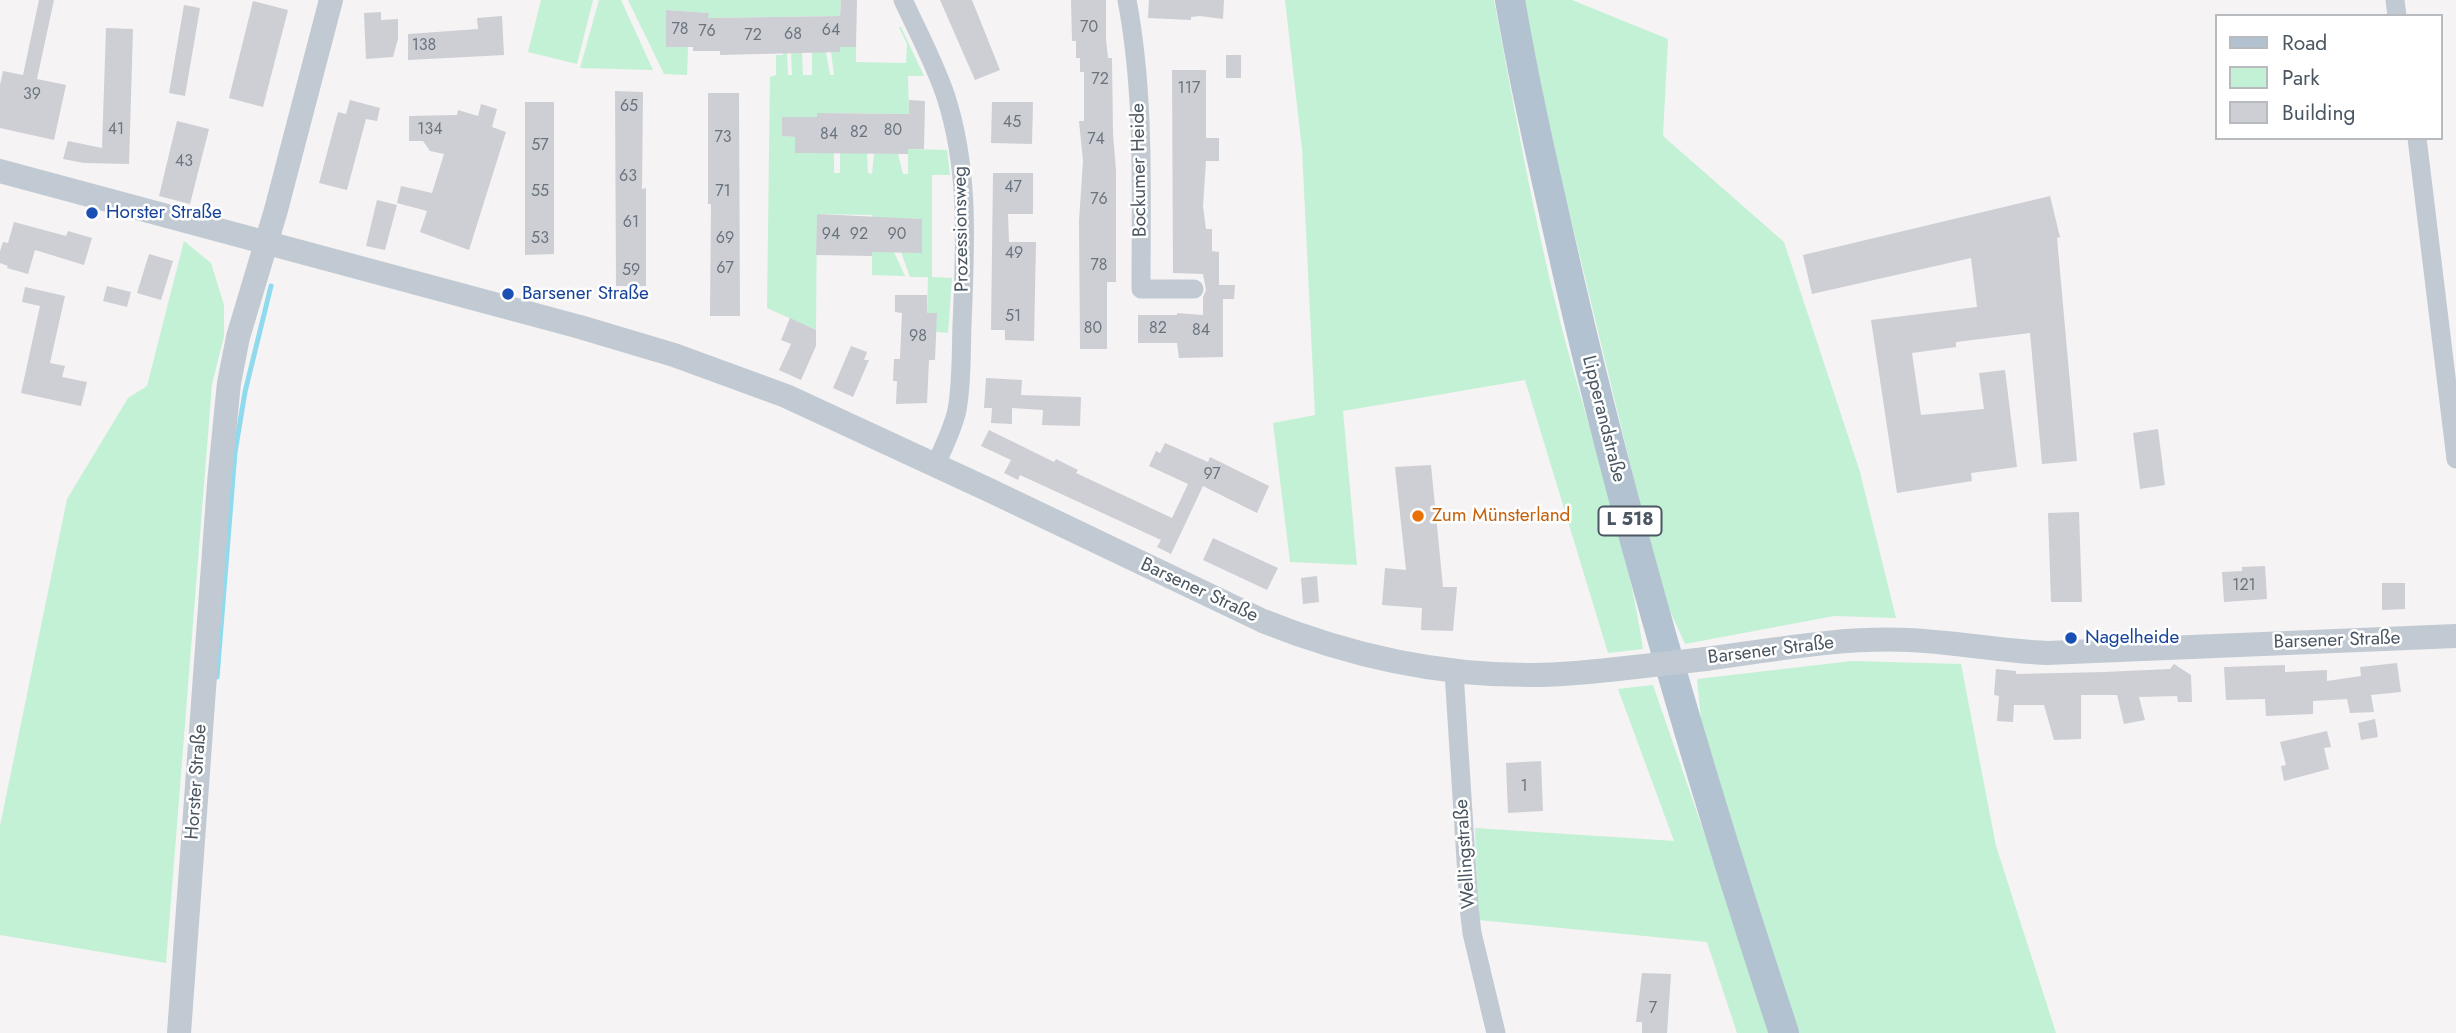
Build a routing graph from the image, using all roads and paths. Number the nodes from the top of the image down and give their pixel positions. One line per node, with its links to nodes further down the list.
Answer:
1 (331, 0): 7 (street, Horster Straße)
2 (903, 0): 10 (street, Prozessionsweg)
3 (1127, 0): 8 (street, Bockumer Heide)
4 (1510, 0): 15 (main road, Lipperandstraße / L 518)
5 (2417, 140): 9 (street)
6 (0, 171): 7 (street, Barsener Straße)
7 (266, 243): 10 (street, Barsener Straße); 13 (street, Horster Straße)
8 (1194, 289)
9 (2456, 459)
10 (936, 465): 12 (street, Barsener Straße)
11 (2456, 636): 12 (street, Barsener Straße, bridge)
12 (1454, 672): 14 (street, Wellingstraße)
13 (179, 1033)
14 (1496, 1033)
15 (1784, 1033)

